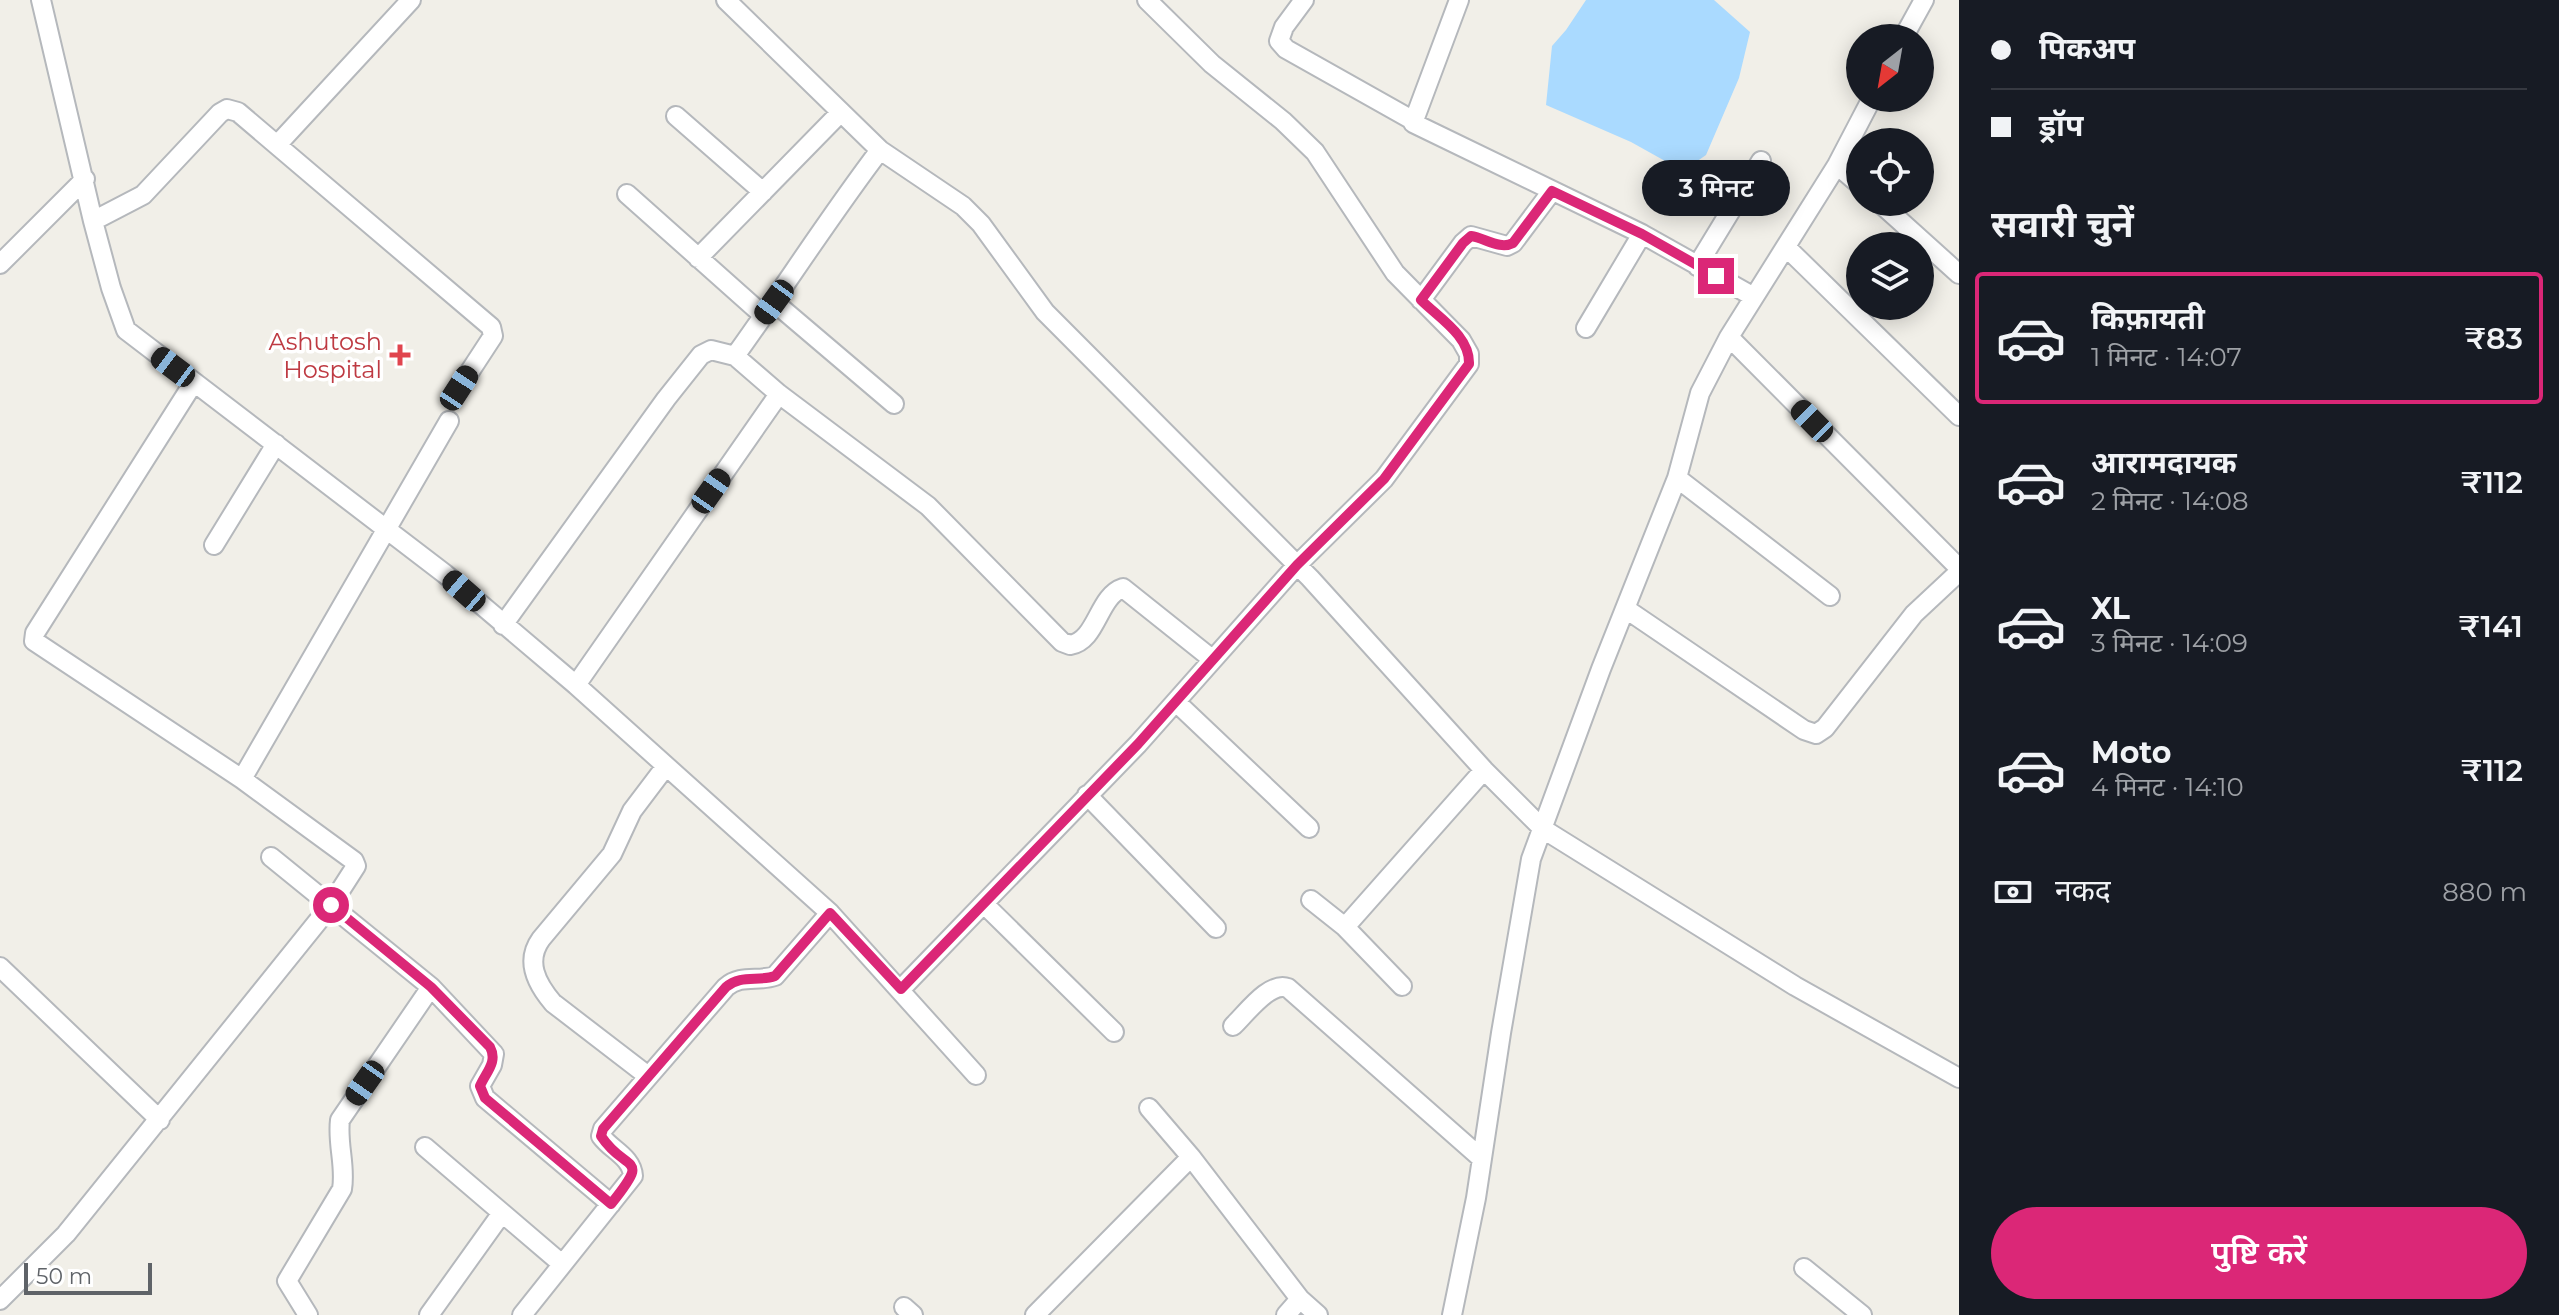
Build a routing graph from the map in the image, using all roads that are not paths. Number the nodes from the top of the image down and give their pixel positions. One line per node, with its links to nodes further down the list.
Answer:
1 (41, 0): 18 (street)
2 (411, 0): 13 (street)
3 (726, 0): 9 (street)
4 (1147, 0): 31 (street)
5 (1304, 0): 12 (street)
6 (1459, 0): 12 (street)
7 (1924, 0): 8 (street)
8 (1911, 24)
9 (841, 112): 14 (street); 20 (street)
10 (1865, 112): 16 (street)
11 (676, 116): 20 (street)
12 (1414, 121): 19 (street)
13 (277, 145): 23 (street); 37 (street)
14 (880, 150): 32 (street); 46 (street)
15 (1761, 161): 28 (street)
16 (1837, 165): 17 (street); 25 (street)
17 (1846, 173)
18 (85, 179): 23 (street); 27 (street)
19 (1552, 191): 24 (street); 31 (street)
20 (763, 192): 26 (street)
21 (627, 194): 26 (street)
22 (1895, 216): 29 (street)
23 (93, 221): 36 (street)
24 (1642, 234): 28 (street); 33 (street)
25 (1787, 248): 30 (street); 40 (street)
26 (698, 258): 32 (street)
27 (0, 264)
28 (1697, 266): 30 (street)
29 (1959, 274)
30 (1754, 297): 34 (street)
31 (1421, 300): 46 (street)
32 (769, 309): 35 (street); 39 (street)
33 (1586, 328)
34 (1729, 337): 43 (street); 47 (street)
35 (735, 356): 38 (street); 50 (street)
36 (194, 382): 42 (street); 56 (street)
37 (459, 388)
38 (779, 394): 51 (street); 52 (street)
39 (894, 404)
40 (1959, 416)
41 (449, 421): 44 (street)
42 (276, 444): 44 (street); 45 (street)
43 (1677, 478): 48 (street); 49 (street)
44 (387, 529): 50 (street); 56 (street)
45 (214, 545)
46 (1297, 565): 51 (street); 55 (street)
47 (1959, 570): 49 (street)
48 (1830, 596)
49 (1626, 609): 59 (street)
50 (503, 625): 52 (street)
51 (1212, 659): 53 (street)
52 (576, 685): 54 (street)
53 (1176, 702): 57 (street); 58 (street)
54 (666, 766): 64 (street); 74 (street)
55 (1484, 770): 59 (street); 65 (street)
56 (242, 779): 63 (street)
57 (1087, 795): 62 (street); 66 (street)
58 (1309, 828)
59 (1543, 829): 75 (street); 80 (street)
60 (271, 857): 63 (street)
61 (1311, 900): 65 (street)
62 (984, 904): 70 (street); 72 (street)
63 (331, 905): 69 (street); 77 (street)
64 (830, 913): 70 (street); 74 (street)
65 (1345, 927): 68 (street)
66 (1216, 928)
67 (0, 967): 77 (street)
68 (1402, 986)
69 (431, 987): 81 (street); 87 (street)
70 (901, 989): 73 (street)
71 (1233, 1026): 80 (street)
72 (1114, 1032)
73 (976, 1075)
74 (648, 1076): 81 (street)
75 (1959, 1078)
76 (1149, 1108): 79 (street)
77 (160, 1120): 86 (street)
78 (425, 1147): 82 (street)
79 (1191, 1157): 85 (street); 90 (street)
80 (1481, 1158): 93 (street)
81 (611, 1204): 83 (street)
82 (502, 1213): 83 (street); 88 (street)
83 (562, 1264): 89 (street)
84 (1804, 1268): 94 (street)
85 (1300, 1299): 91 (street); 92 (street)
86 (0, 1300)
87 (308, 1315)
88 (429, 1315)
89 (522, 1315)
90 (1035, 1315)
91 (1286, 1315)
92 (1318, 1315)
93 (1452, 1315)
94 (1862, 1315)

